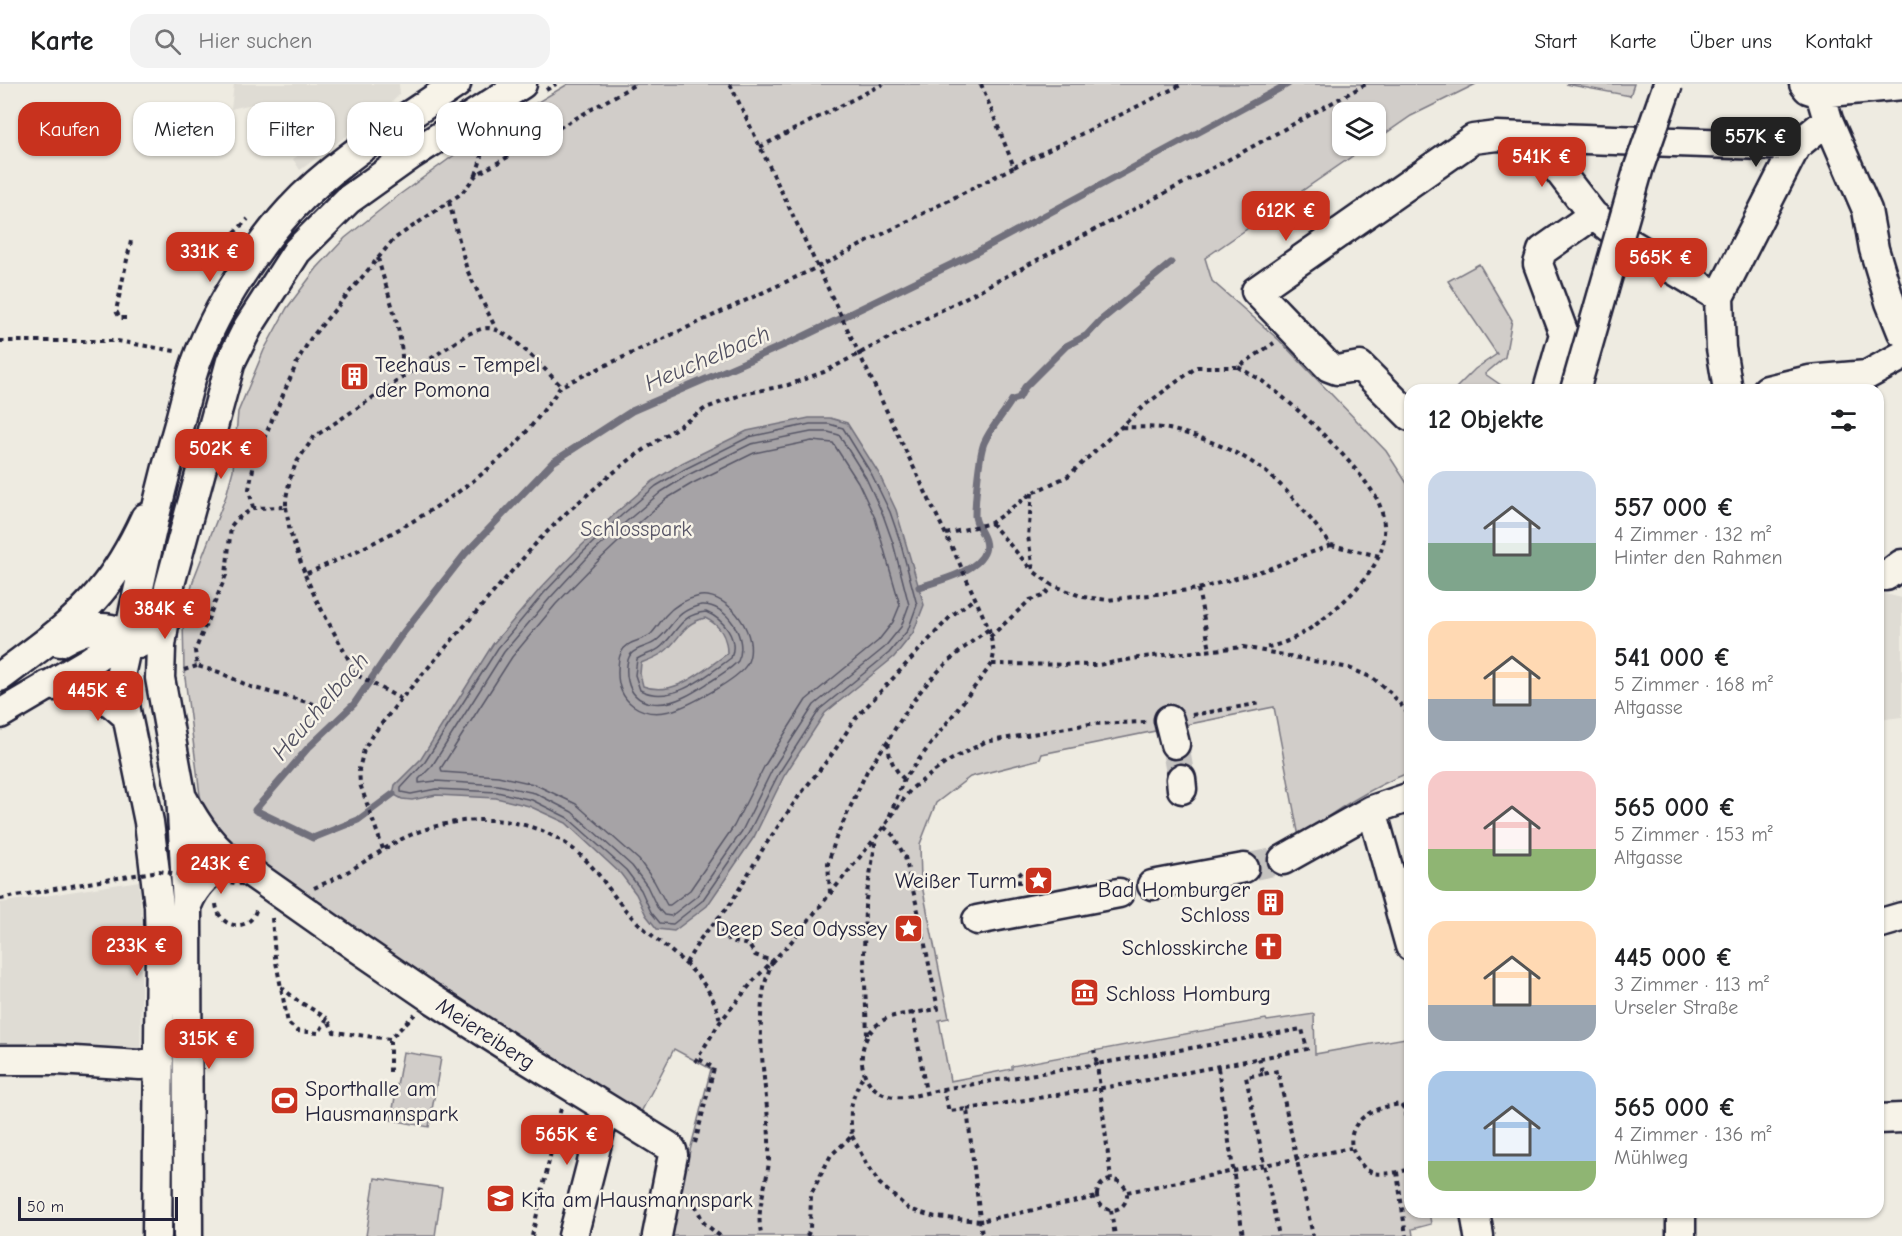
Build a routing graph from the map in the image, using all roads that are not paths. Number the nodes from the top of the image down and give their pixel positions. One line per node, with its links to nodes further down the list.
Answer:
1 (417, 84): 7 (street)
2 (1668, 84): 18 (street, bridge)
3 (1902, 85): 6 (street)
4 (443, 86): 5 (street); 8 (street); 10 (street)
5 (520, 92): 10 (street)
6 (1817, 99): 11 (street); 15 (street)
7 (412, 102)
8 (423, 102)
9 (1545, 138): 11 (street); 13 (street); 21 (street)
10 (427, 146): 23 (street)
11 (1796, 146): 14 (street)
12 (353, 156): 22 (street)
13 (1593, 215): 14 (street); 17 (street)
14 (1719, 297): 19 (street)
15 (1902, 332)
16 (1902, 356): 20 (street)
17 (1550, 384)
18 (1577, 384)
19 (1727, 384)
20 (1793, 384)
21 (1404, 410)
22 (161, 487): 24 (street); 26 (street)
23 (169, 588): 24 (street); 25 (street)
24 (129, 635): 25 (street); 26 (street); 27 (street); 29 (street)
25 (170, 670): 30 (street)
26 (1, 676)
27 (47, 685): 28 (street); 29 (street)
28 (0, 714)
29 (127, 716): 44 (street)
30 (181, 794): 33 (street, Meiereiberg); 38 (street)
31 (1404, 799): 32 (street)
32 (1372, 810): 34 (street); 42 (street)
33 (231, 861): 38 (street); 45 (street, Meiereiberg)
34 (1283, 861)
35 (1244, 868): 36 (street)
36 (1152, 885)
37 (1119, 893): 40 (street)
38 (187, 904): 51 (street)
39 (1902, 917): 41 (street)
40 (977, 920)
41 (1884, 922)
42 (1404, 925)
43 (0, 1060): 44 (street)
44 (159, 1061): 50 (street)
45 (606, 1108): 52 (street); 53 (street, Meiereiberg)
46 (1902, 1118): 47 (street)
47 (1884, 1119)
48 (1476, 1218): 54 (street)
49 (1681, 1218): 55 (street)
50 (157, 1236)
51 (188, 1236)
52 (573, 1236)
53 (657, 1236)
54 (1479, 1236)
55 (1681, 1236)

